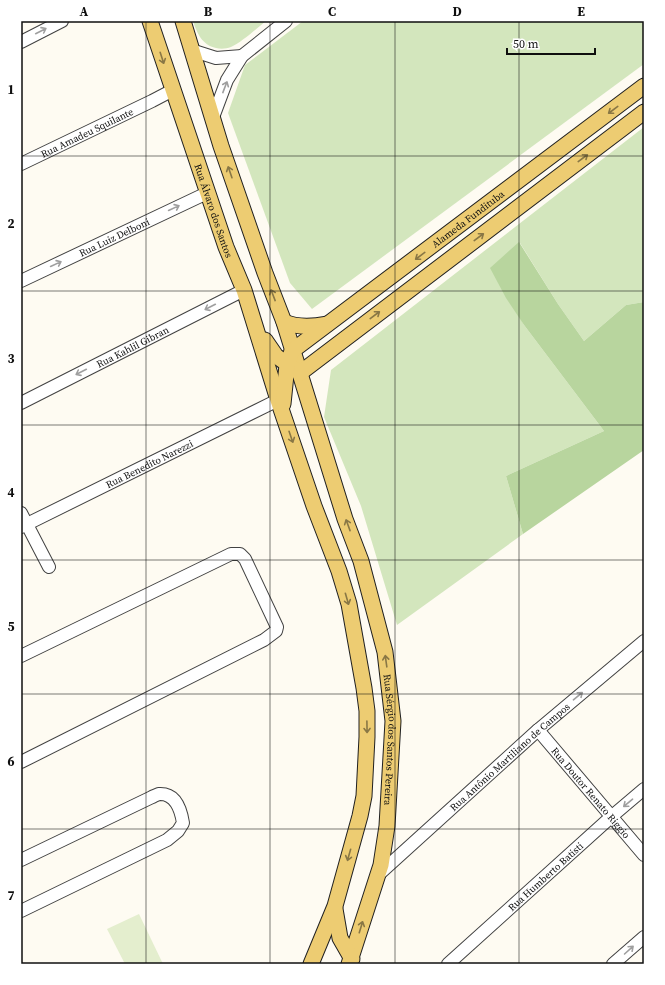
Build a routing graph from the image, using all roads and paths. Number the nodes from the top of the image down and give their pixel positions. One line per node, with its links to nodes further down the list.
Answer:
1 (62, 21): 5 (street, one-way to 1)
2 (150, 21): 9 (main road, Rua Álvaro dos Santos, one-way to 9)
3 (183, 21): 6 (main road, Rua Sérgio dos Santos Pereira)
4 (286, 21): 7 (street)
5 (21, 42)
6 (191, 50): 7 (street); 11 (main road, Rua Sérgio dos Santos Pereira)
7 (242, 56): 11 (street, one-way to 7)
8 (644, 86): 17 (main road, Alameda Fundituba, one-way to 17)
9 (173, 90): 12 (street, Rua Amadeu Squilante); 13 (main road, Rua Álvaro dos Santos)
10 (644, 112): 19 (main road, Alameda Fundituba, one-way to 10)
11 (212, 120): 16 (main road, Rua Sérgio dos Santos Pereira, one-way to 11)
12 (21, 164)
13 (207, 193): 14 (street, Rua Luiz Delboni, one-way to 13); 15 (main road, Rua Álvaro dos Santos)
14 (21, 281)
15 (244, 290): 18 (main road, Rua Álvaro dos Santos); 25 (street, Rua Kahlil Gibran, one-way to 25)
16 (284, 322): 17 (main road); 20 (main road, Rua Sérgio dos Santos Pereira)
17 (330, 323): 20 (main road, Alameda Fundituba)
18 (256, 327): 21 (main road); 24 (main road, Rua Álvaro dos Santos)
19 (352, 333): 22 (main road, Alameda Fundituba); 23 (main road)
20 (292, 351): 21 (main road); 22 (main road, Rua Sérgio dos Santos Pereira)
21 (287, 365): 22 (main road); 26 (main road)
22 (300, 373): 23 (main road, Rua Sérgio dos Santos Pereira)
23 (307, 397): 29 (main road, Rua Sérgio dos Santos Pereira, one-way to 23)
24 (278, 400): 26 (main road, Rua Álvaro dos Santos); 28 (street, Rua Benedito Narezzi)
25 (21, 403)
26 (283, 414): 31 (main road, Rua Álvaro dos Santos, one-way to 31)
27 (21, 513): 28 (street)
28 (24, 526): 30 (street)
29 (361, 561): 31 (main road); 40 (main road, Rua Sérgio dos Santos Pereira, one-way to 29)
30 (49, 567)
31 (339, 571): 41 (main road, Rua Álvaro dos Santos, one-way to 41)
32 (644, 641): 34 (street, Rua Antônio Martiliano de Campos, one-way to 32)
33 (21, 656): 35 (street)
34 (538, 730): 37 (street, Rua Doutor Renato Riggio); 40 (street, Rua Antônio Martiliano de Campos)
35 (21, 762)
36 (644, 789): 37 (street, Rua Humberto Batisti, one-way to 37)
37 (611, 817): 38 (street, Rua Doutor Renato Riggio); 46 (street, Rua Humberto Batisti)
38 (644, 855)
39 (21, 860): 42 (street)
40 (378, 875): 44 (main road, Rua Sérgio dos Santos Pereira, one-way to 40)
41 (335, 906): 44 (main road); 45 (main road, Rua Álvaro dos Santos)
42 (21, 911)
43 (644, 937): 47 (street, one-way to 43)
44 (352, 962)
45 (311, 964)
46 (448, 964)
47 (613, 964)

